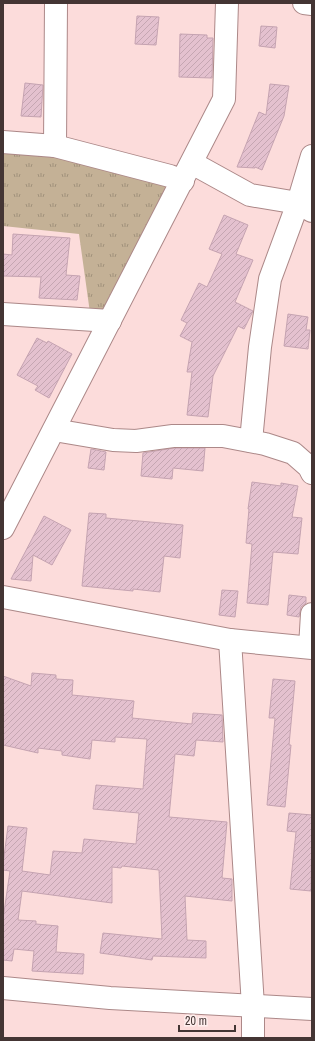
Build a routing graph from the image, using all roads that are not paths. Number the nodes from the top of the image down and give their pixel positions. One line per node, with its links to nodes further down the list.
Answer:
1 (56, 3): 6 (street)
2 (227, 3): 8 (street)
3 (304, 3): 4 (street)
4 (312, 4)
5 (3, 142): 6 (street)
6 (55, 146): 8 (street)
7 (312, 156): 9 (street)
8 (188, 172): 9 (street); 11 (street)
9 (305, 207): 13 (street)
10 (3, 314): 11 (street)
11 (110, 321): 12 (street)
12 (54, 430): 13 (street); 15 (street)
13 (251, 442): 14 (street)
14 (312, 473)
15 (3, 528)
16 (3, 597): 18 (street)
17 (312, 614): 19 (street)
18 (230, 640): 19 (street); 21 (street)
19 (311, 648)
20 (3, 988): 21 (street)
21 (253, 1006): 22 (street); 23 (street)
22 (312, 1009)
23 (254, 1038)

